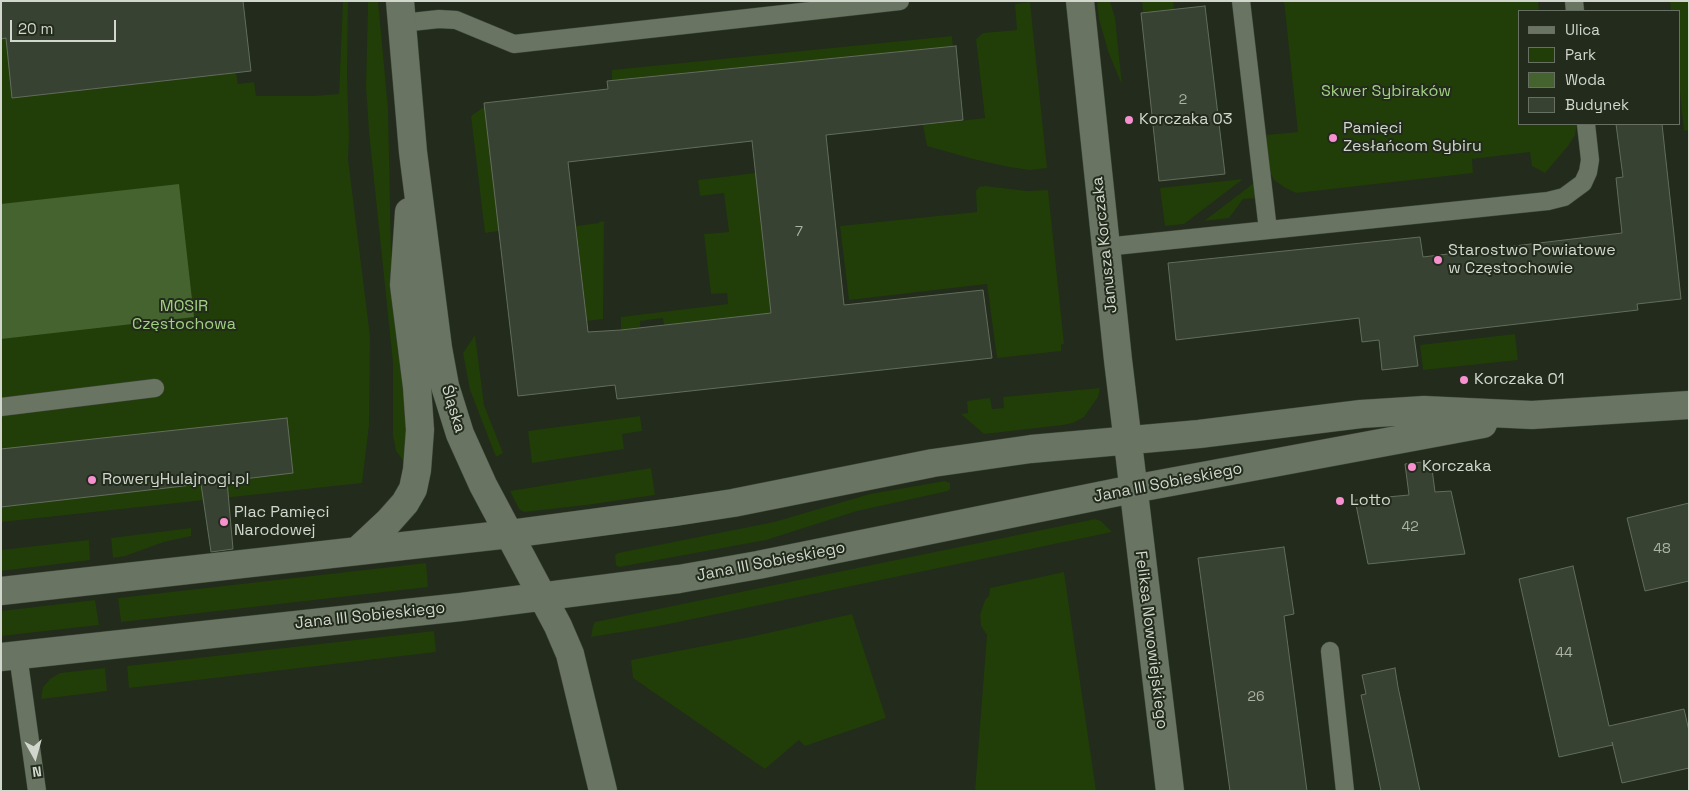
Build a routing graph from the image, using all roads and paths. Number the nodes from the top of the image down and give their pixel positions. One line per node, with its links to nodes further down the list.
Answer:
1 (900, 1): 4 (lane)
2 (1080, 1): 8 (street, Janusza Korczaka)
3 (1241, 1): 7 (lane)
4 (401, 12): 6 (street, Śląska)
5 (1586, 125): 7 (lane)
6 (413, 152): 15 (street, Śląska); 16 (street)
7 (1268, 230): 8 (lane)
8 (1105, 247): 13 (street, Janusza Korczaka)
9 (156, 388): 11 (lane)
10 (1689, 406): 12 (street, Jana III Sobieskiego)
11 (1, 407)
12 (1532, 415): 13 (street, Jana III Sobieskiego); 14 (street, Jana III Sobieskiego)
13 (1127, 441): 14 (street, Janusza Korczaka); 15 (street, Jana III Sobieskiego)
14 (1133, 489): 18 (street, Jana III Sobieskiego); 23 (street, Feliksa Nowowiejskiego)
15 (510, 534): 16 (street, Jana III Sobieskiego); 18 (street, Śląska)
16 (357, 551): 17 (street, Jana III Sobieskiego)
17 (1, 591)
18 (542, 597): 20 (street, Jana III Sobieskiego); 22 (street, Śląska)
19 (1330, 651): 24 (lane)
20 (9, 656): 21 (lane)
21 (37, 791)
22 (603, 791)
23 (1170, 791)
24 (1345, 791)

